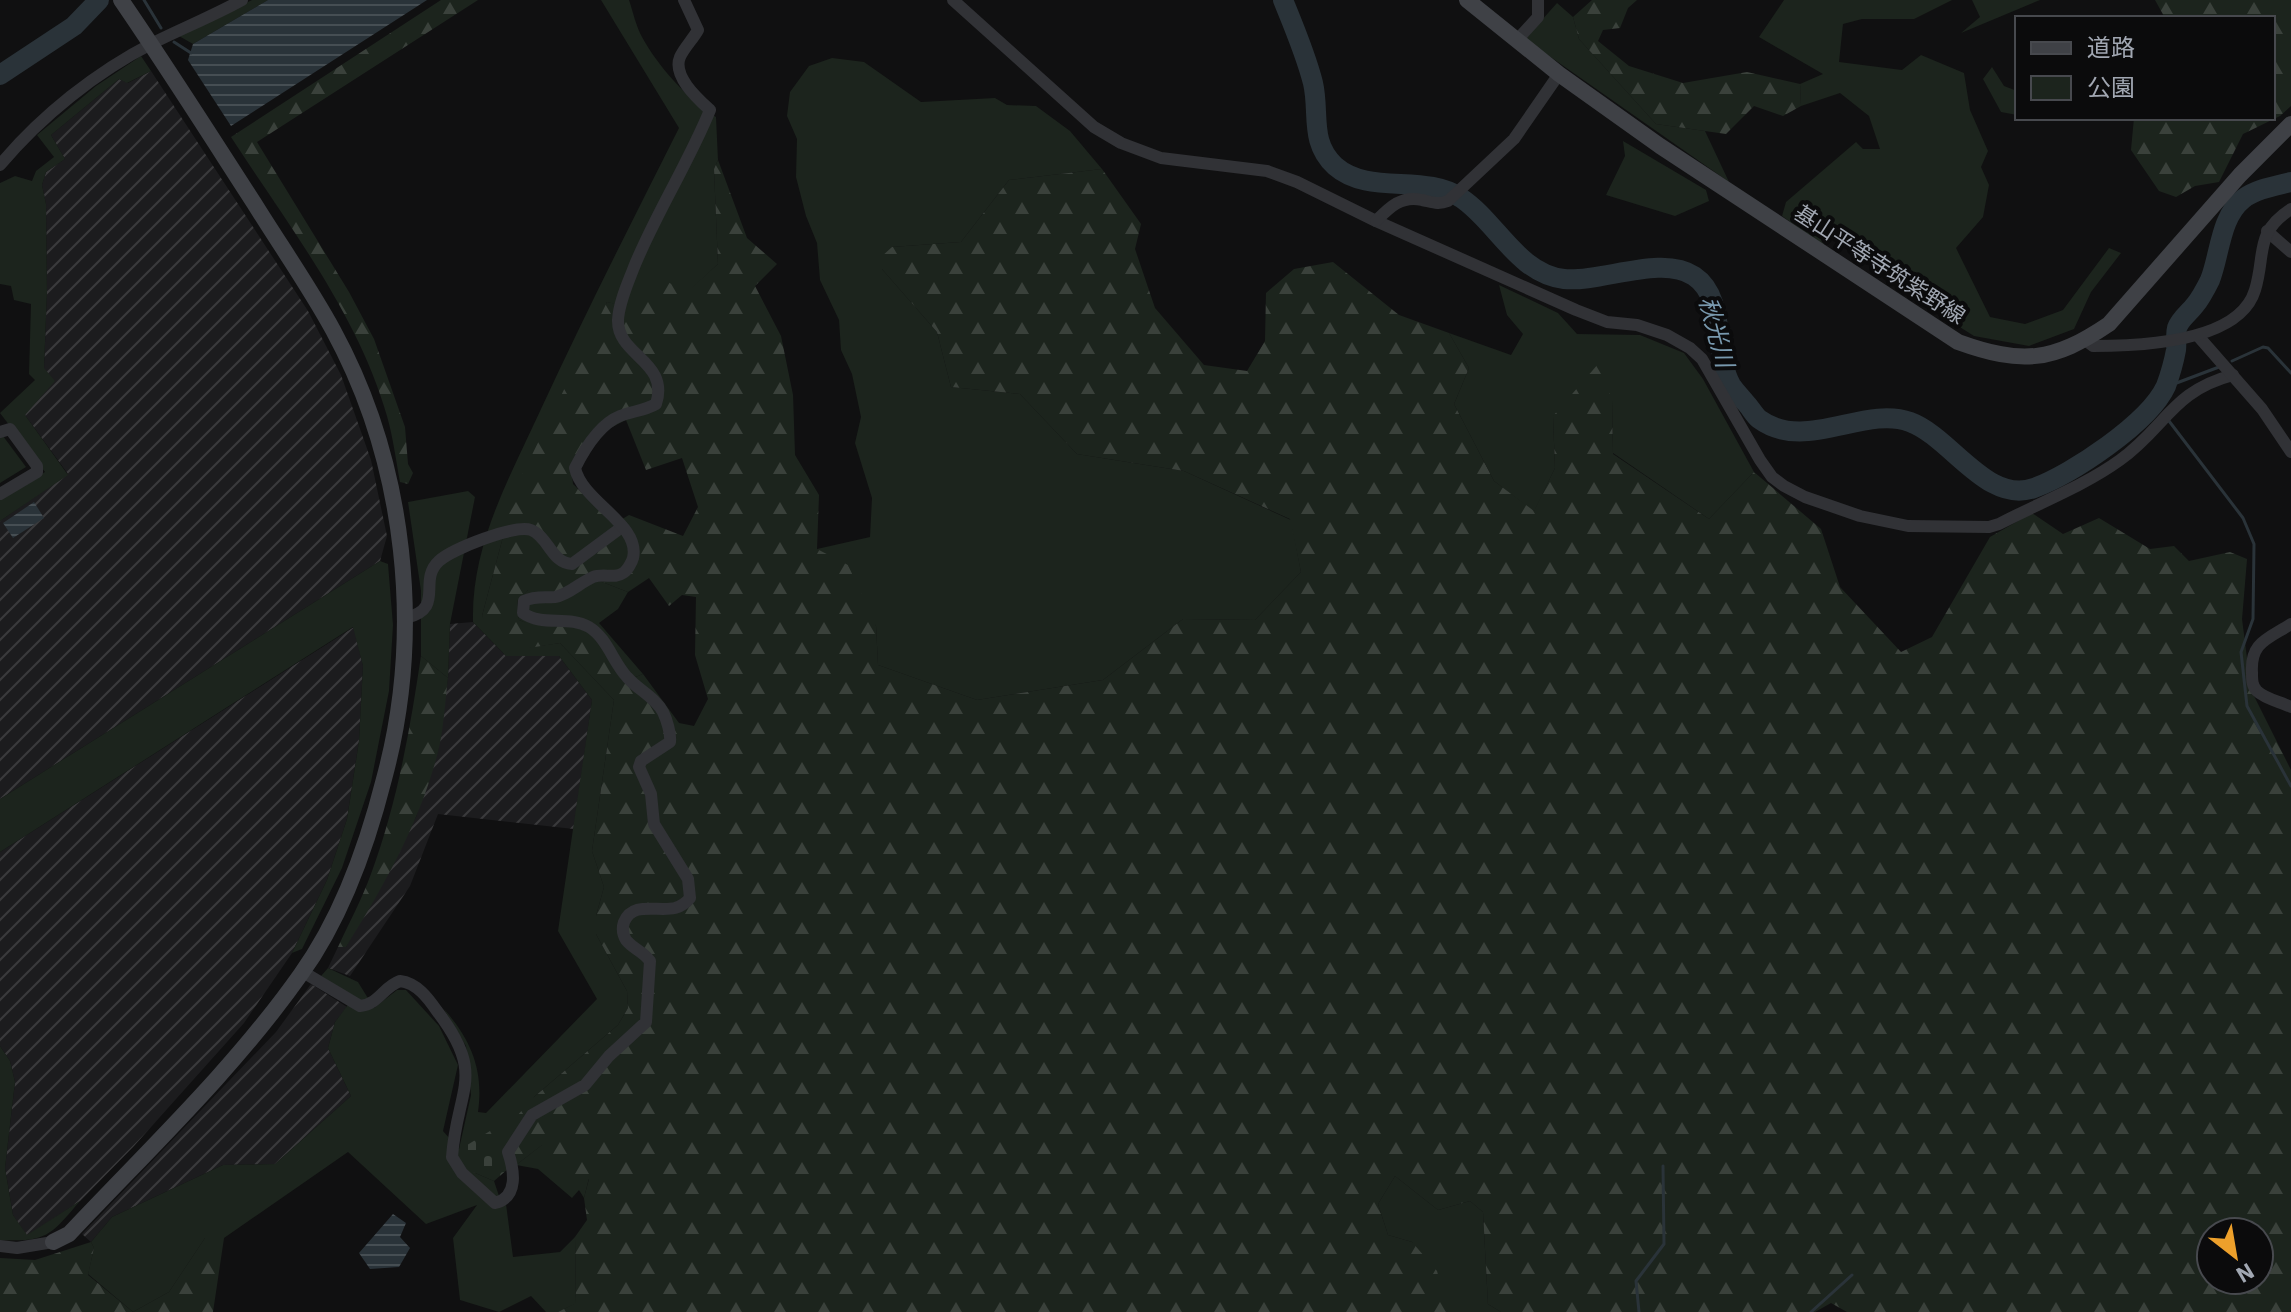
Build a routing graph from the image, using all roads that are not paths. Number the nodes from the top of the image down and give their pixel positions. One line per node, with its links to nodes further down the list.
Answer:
1 (242, 0): 8 (street)
2 (684, 0): 22 (street)
3 (953, 0): 13 (street)
4 (1467, 0): 7 (street, 基山平等寺筑紫野線)
5 (1538, 0): 7 (street)
6 (125, 5): 8 (street)
7 (1517, 40): 9 (street, 基山平等寺筑紫野線)
8 (151, 44): 11 (street); 23 (street)
9 (1559, 74): 13 (street); 17 (street, 基山平等寺筑紫野線)
10 (2291, 124): 17 (street, 基山平等寺筑紫野線)
11 (0, 165)
12 (2291, 209): 14 (street)
13 (1376, 221): 18 (street)
14 (2267, 231): 15 (street); 16 (street)
15 (2291, 252)
16 (2193, 336): 17 (street); 18 (street)
17 (2085, 340)
18 (2233, 375): 20 (street)
19 (1, 431): 21 (street)
20 (2291, 452)
21 (0, 494)
22 (622, 527): 23 (street); 26 (street)
23 (406, 618): 26 (street)
24 (2291, 624): 25 (street)
25 (2291, 707)
26 (303, 972): 27 (street)
27 (53, 1242): 28 (street)
28 (0, 1246)

